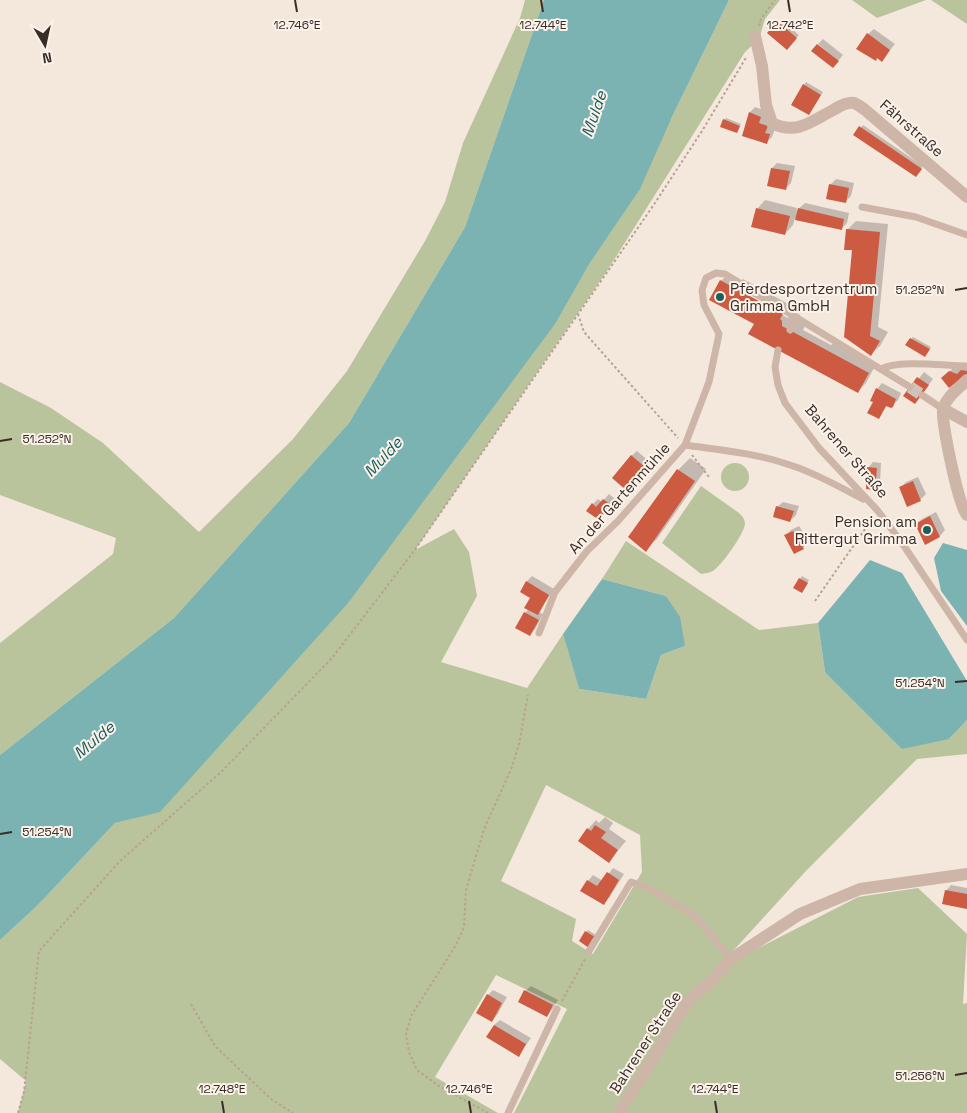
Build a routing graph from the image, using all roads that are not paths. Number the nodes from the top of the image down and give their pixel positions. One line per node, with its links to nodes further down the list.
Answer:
1 (755, 36): 2 (street, Fährstraße)
2 (967, 197)
3 (862, 207): 4 (lane)
4 (967, 235)
5 (797, 317): 6 (lane); 9 (lane); 15 (lane)
6 (790, 330)
7 (778, 350): 16 (lane, Bahrener Straße)
8 (967, 366): 9 (lane)
9 (882, 369): 11 (lane)
10 (967, 380): 13 (street)
11 (910, 387)
12 (922, 395): 13 (lane)
13 (943, 409): 14 (street); 17 (street)
14 (967, 422)
15 (685, 445): 16 (lane, An der Gartenmühle); 18 (lane, An der Gartenmühle)
16 (868, 502): 19 (lane, Bahrener Straße)
17 (967, 516)
18 (539, 633)
19 (967, 640)
20 (967, 874): 22 (street, Bahrener Straße)
21 (590, 951): 22 (lane)
22 (731, 959): 25 (street, Bahrener Straße)
23 (557, 1009): 24 (lane)
24 (508, 1113)
25 (620, 1113)

